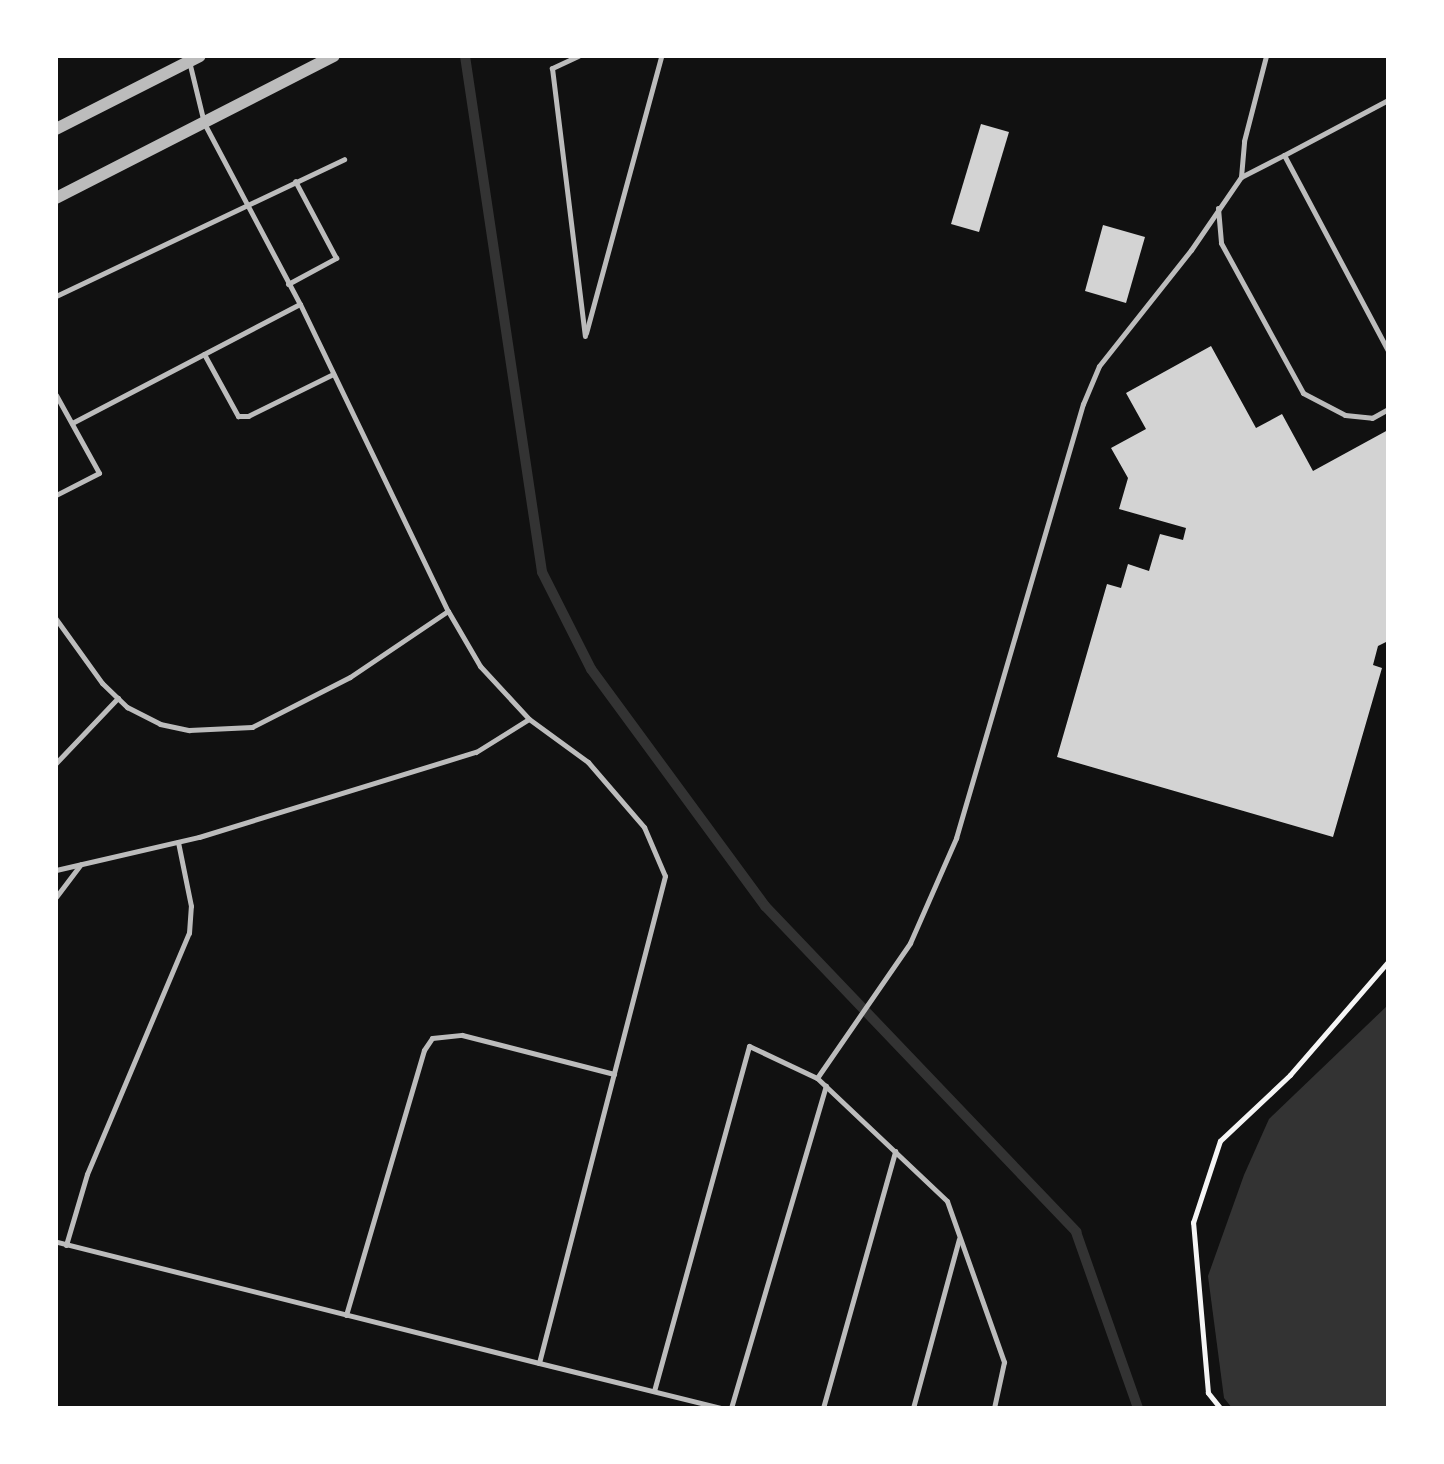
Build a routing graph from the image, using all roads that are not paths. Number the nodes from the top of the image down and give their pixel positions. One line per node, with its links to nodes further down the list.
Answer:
1 (334, 56): 7 (street)
2 (578, 56): 3 (lane)
3 (662, 56)
4 (1266, 56): 11 (lane)
5 (194, 59): 7 (lane); 8 (street)
6 (1388, 100): 9 (lane)
7 (204, 123): 13 (street); 14 (lane)
8 (56, 129)
9 (1284, 155): 11 (lane); 19 (lane)
10 (344, 159): 12 (lane)
11 (1241, 177): 15 (lane)
12 (295, 181): 14 (lane); 16 (lane)
13 (56, 198)
14 (245, 205): 16 (lane); 17 (lane)
15 (1218, 208): 23 (lane); 36 (lane)
16 (288, 284): 18 (lane)
17 (56, 296)
18 (300, 304): 20 (lane); 21 (lane)
19 (1388, 351)
20 (204, 354): 21 (lane); 24 (lane)
21 (333, 374): 26 (lane)
22 (56, 394): 24 (lane)
23 (1388, 409)
24 (72, 423): 25 (lane)
25 (56, 495)
26 (448, 611): 28 (lane); 29 (lane)
27 (56, 619): 28 (lane)
28 (118, 698): 30 (lane)
29 (529, 719): 31 (lane); 35 (lane)
30 (56, 763)
31 (178, 842): 32 (lane); 41 (lane)
32 (81, 864): 33 (lane); 34 (lane)
33 (56, 870)
34 (56, 897)
35 (614, 1074): 42 (lane); 43 (lane)
36 (817, 1078): 37 (lane); 44 (lane)
37 (826, 1086): 38 (lane); 46 (lane)
38 (895, 1152): 39 (lane); 47 (lane)
39 (959, 1237): 48 (lane); 49 (lane)
40 (56, 1242): 41 (lane)
41 (66, 1245): 42 (lane)
42 (346, 1315): 43 (lane)
43 (539, 1363): 44 (lane)
44 (654, 1391): 45 (lane)
45 (721, 1408)
46 (731, 1408)
47 (823, 1408)
48 (913, 1408)
49 (993, 1408)

